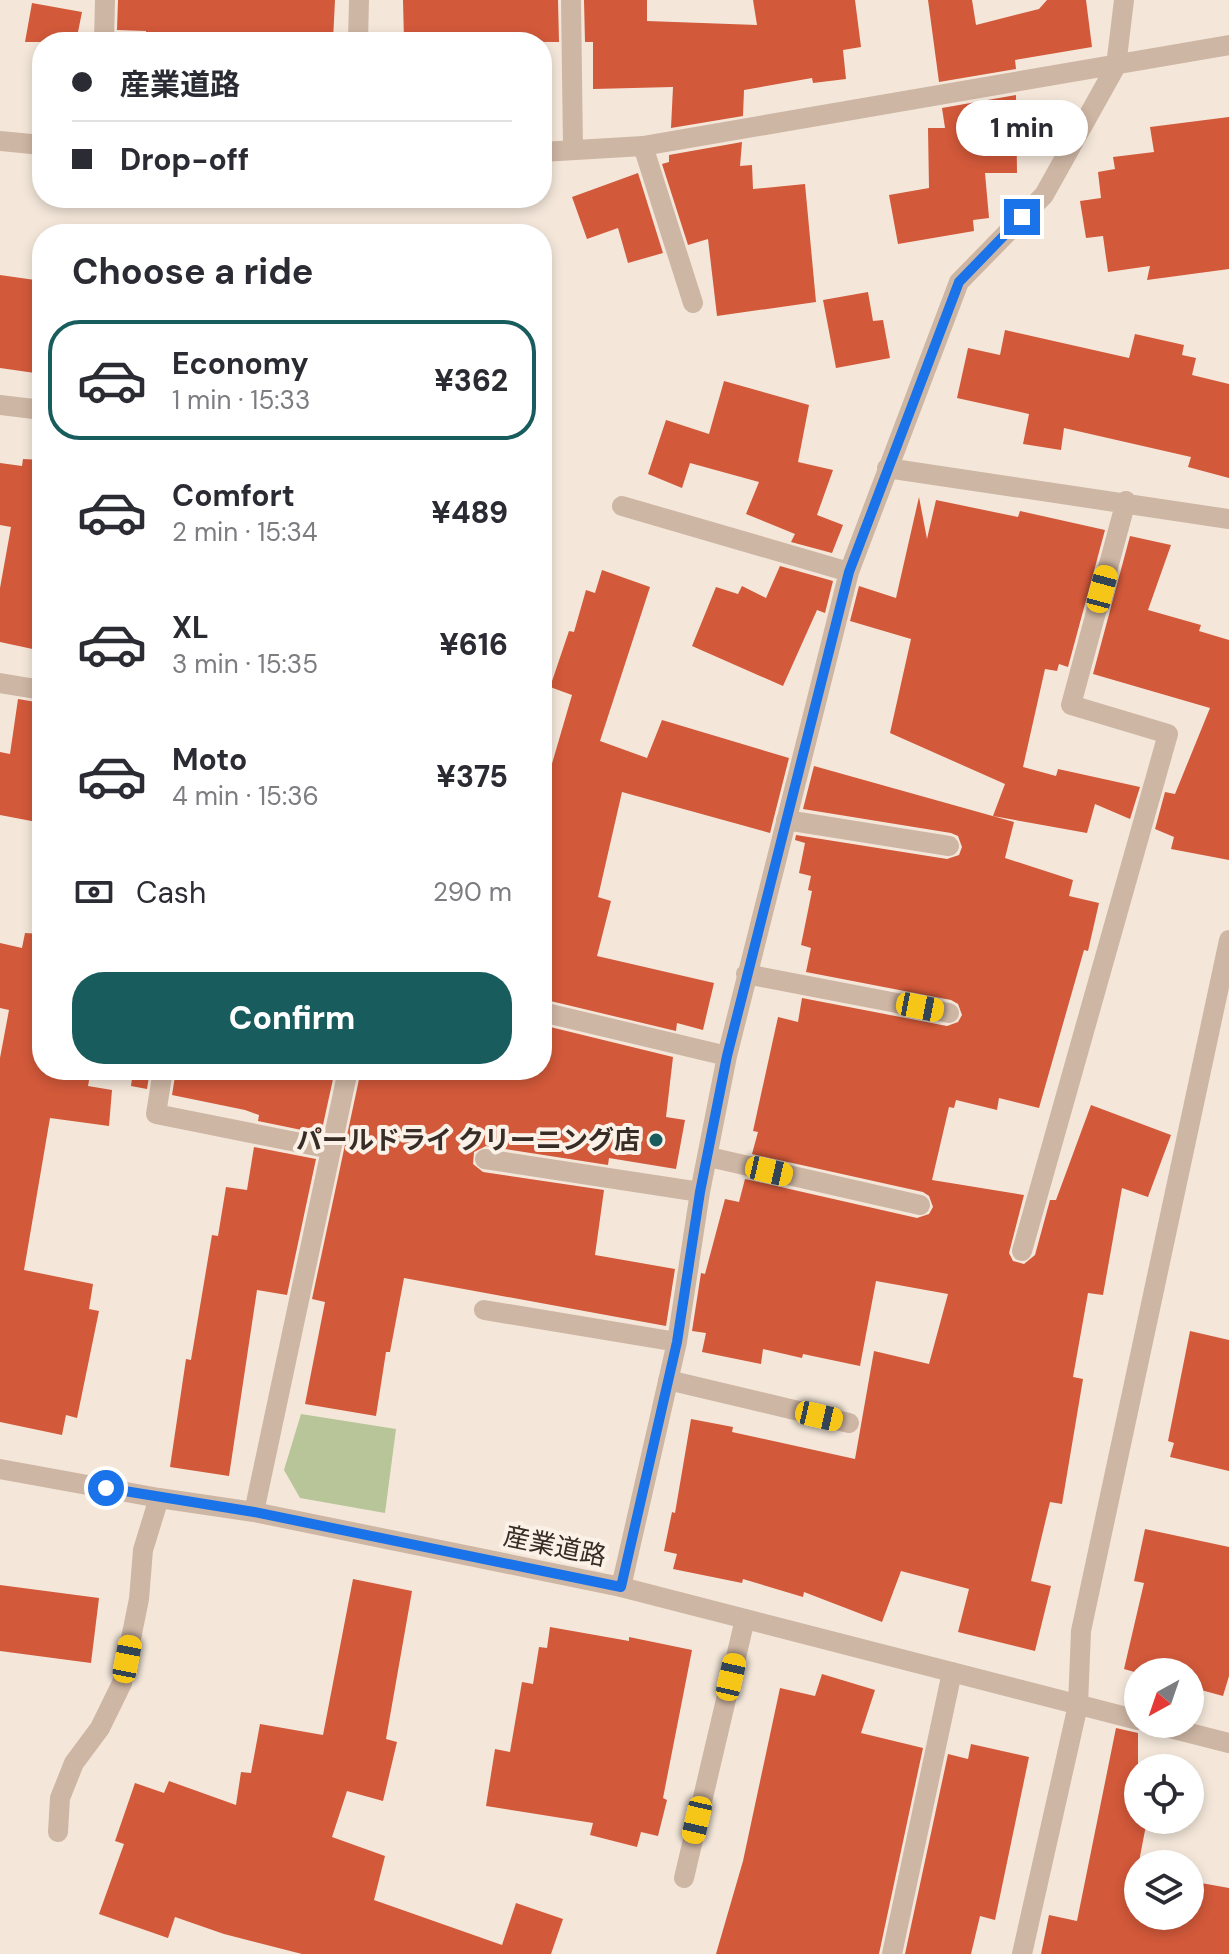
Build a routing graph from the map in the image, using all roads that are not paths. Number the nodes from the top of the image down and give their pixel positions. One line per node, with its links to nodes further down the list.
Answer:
1 (105, 0): 5 (street)
2 (359, 0): 6 (street)
3 (571, 0): 12 (street)
4 (1124, 0): 8 (street)
5 (104, 32)
6 (358, 32)
7 (1229, 45): 8 (street)
8 (1116, 66): 11 (street); 17 (street)
9 (0, 141): 10 (street)
10 (32, 144)
11 (643, 146): 12 (street); 14 (street)
12 (573, 149): 13 (street)
13 (552, 151)
14 (693, 303)
15 (0, 405): 16 (street)
16 (32, 409)
17 (887, 468): 18 (street); 21 (street)
18 (1126, 501): 20 (street); 38 (street)
19 (622, 506): 21 (street)
20 (1229, 519)
21 (849, 572): 24 (street)
22 (0, 683): 23 (street)
23 (32, 688)
24 (786, 820): 25 (street); 27 (street)
25 (949, 846)
26 (1229, 940): 49 (street)
27 (746, 974): 28 (street); 30 (street)
28 (949, 1013)
29 (552, 1014): 30 (street)
30 (727, 1056): 34 (street)
31 (161, 1080): 33 (street)
32 (346, 1080): 33 (street)
33 (331, 1149): 45 (street)
34 (709, 1157): 36 (street); 37 (street)
35 (485, 1159): 36 (street)
36 (700, 1192): 40 (street)
37 (920, 1205)
38 (1022, 1251)
39 (484, 1310): 40 (street)
40 (677, 1342): 41 (street)
41 (668, 1380): 42 (street); 46 (street)
42 (849, 1423)
43 (0, 1469): 44 (street, 産業道路)
44 (159, 1498): 45 (street, 産業道路); 53 (street)
45 (254, 1512): 46 (street, 産業道路)
46 (621, 1587): 47 (street, 産業道路)
47 (745, 1619): 48 (street, 産業道路); 54 (street)
48 (952, 1672): 49 (street, 産業道路); 55 (street)
49 (1078, 1705): 50 (street, 産業道路); 56 (street)
50 (1124, 1716)
51 (1204, 1737): 52 (street)
52 (1229, 1743)
53 (58, 1832)
54 (684, 1878)
55 (892, 1954)
56 (1022, 1954)

